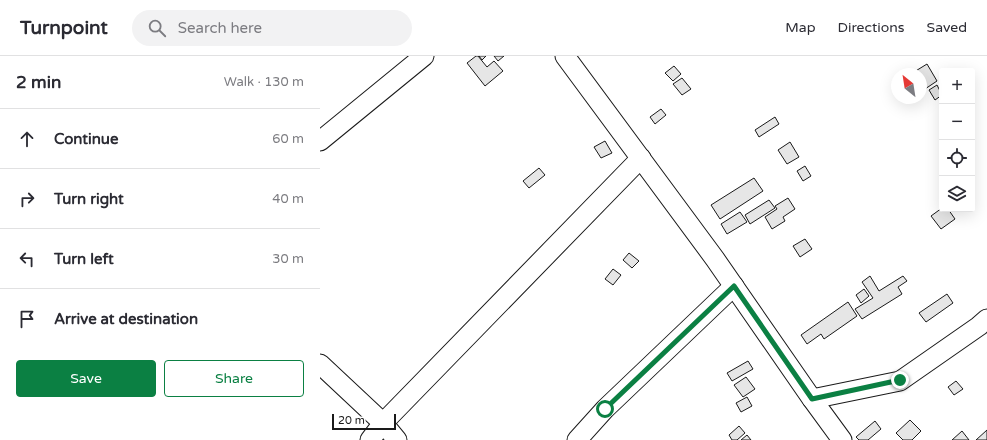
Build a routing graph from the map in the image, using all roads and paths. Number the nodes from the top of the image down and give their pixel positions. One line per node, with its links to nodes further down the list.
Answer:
1 (424, 56): 3 (street)
2 (565, 56): 4 (street)
3 (320, 141)
4 (641, 158): 5 (street); 9 (street)
5 (734, 286): 8 (street); 12 (street)
6 (987, 319): 8 (street)
7 (320, 364): 9 (street)
8 (812, 399): 13 (street)
9 (383, 423): 10 (street); 11 (street)
10 (370, 440)
11 (397, 440)
12 (577, 440)
13 (842, 440)

